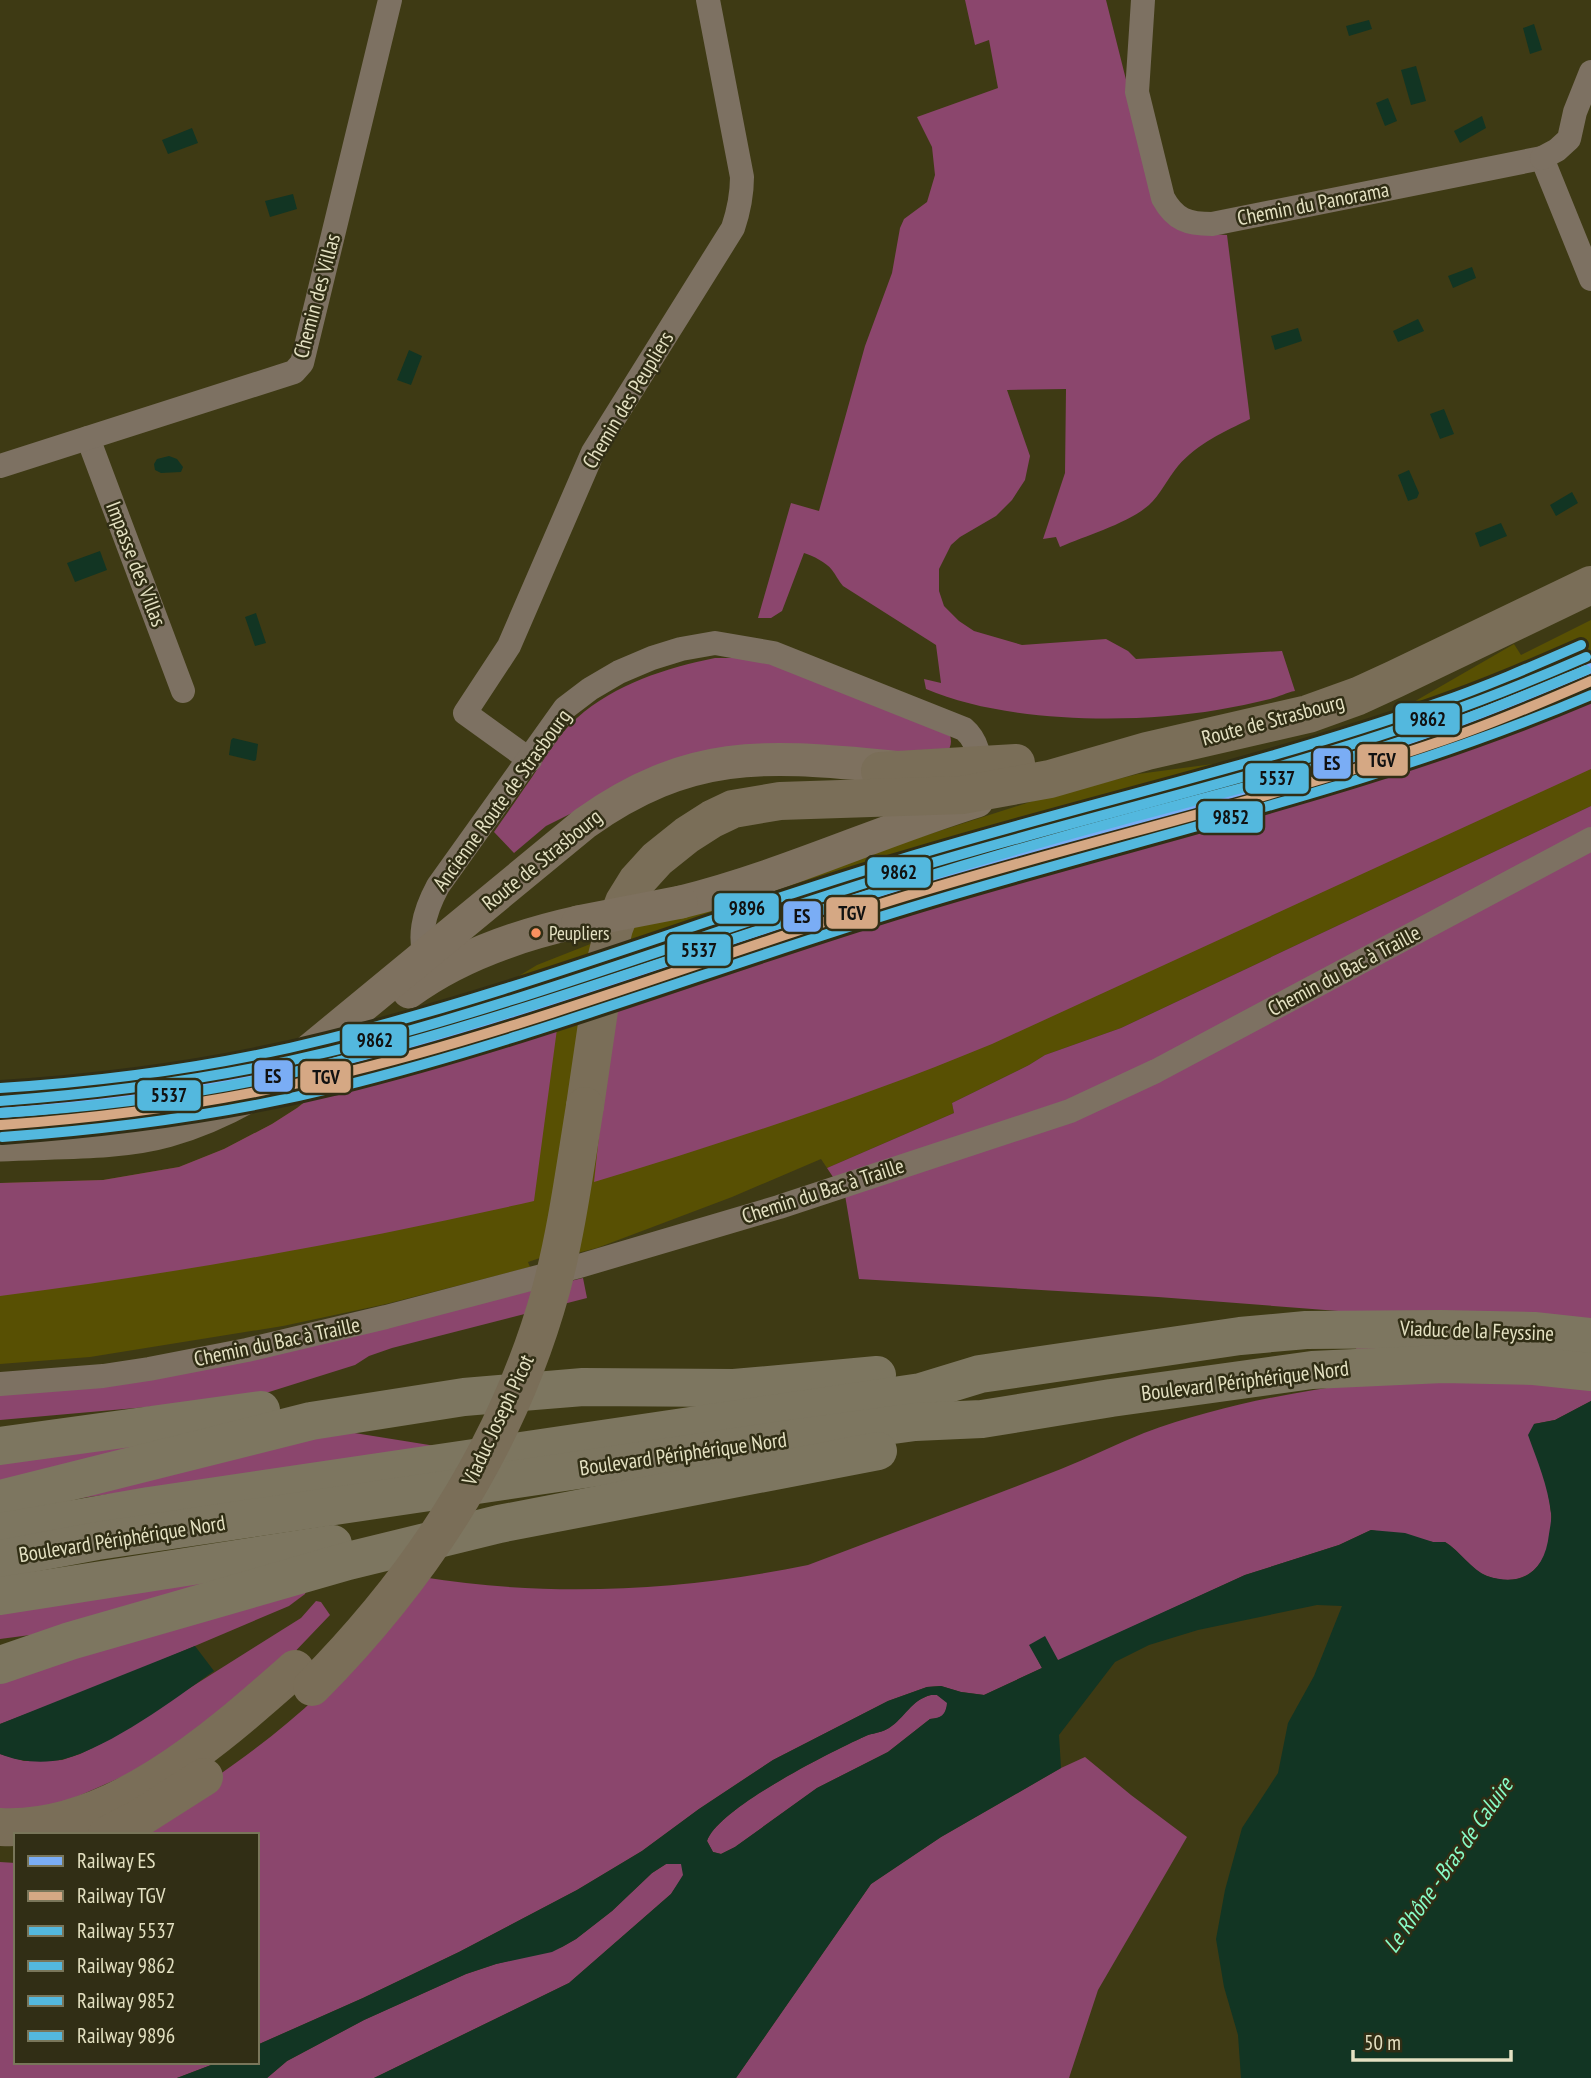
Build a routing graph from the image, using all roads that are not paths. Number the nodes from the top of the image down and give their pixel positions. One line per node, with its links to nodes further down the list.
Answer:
1 (390, 0): 7 (street, Chemin des Villas)
2 (708, 0): 14 (street, Chemin des Peupliers)
3 (1143, 0): 5 (street, Chemin du Panorama)
4 (1591, 72): 5 (street)
5 (1542, 158): 6 (street)
6 (1591, 279)
7 (88, 438): 8 (street, Chemin des Villas); 12 (street, Impasse des Villas)
8 (0, 466)
9 (1591, 564): 11 (main road, Route de Strasbourg)
10 (1591, 585): 11 (main road, Route de Strasbourg)
11 (1433, 661): 13 (main road, Route de Strasbourg)
12 (183, 691)
13 (1147, 751): 15 (main road, Route de Strasbourg); 16 (main road, Route de Strasbourg)
14 (530, 760): 15 (street, Ancienne Route de Strasbourg); 19 (street, Ancienne Route de Strasbourg)
15 (981, 766): 17 (main road, Route de Strasbourg)
16 (1050, 779): 17 (main road); 19 (main road, Route de Strasbourg, bridge)
17 (916, 782): 19 (main road, Route de Strasbourg); 42 (main road, Viaduc Joseph Picot)
18 (1591, 839): 28 (street, Chemin du Bac à Traille)
19 (428, 966): 20 (main road, Route de Strasbourg)
20 (257, 1103): 21 (main road, Route de Strasbourg); 22 (main road, Route de Strasbourg)
21 (0, 1145)
22 (0, 1164)
23 (1362, 1328): 24 (highway, Viaduc de la Feyssine); 27 (highway, Boulevard Périphérique Nord)
24 (1591, 1336)
25 (1368, 1366): 26 (highway, Viaduc de la Feyssine); 30 (highway, Boulevard Périphérique Nord)
26 (1591, 1372)
27 (980, 1374): 29 (highway); 36 (highway, Boulevard Périphérique Nord)
28 (0, 1384)
29 (368, 1411): 31 (highway); 34 (highway)
30 (982, 1419): 35 (highway); 37 (highway, Boulevard Périphérique Nord)
31 (167, 1424): 32 (highway); 33 (highway)
32 (0, 1434)
33 (0, 1446)
34 (0, 1499)
35 (499, 1524): 38 (highway); 39 (highway)
36 (0, 1532)
37 (0, 1559)
38 (0, 1596)
39 (70, 1641): 40 (highway); 41 (highway)
40 (0, 1646)
41 (0, 1665)
42 (304, 1678): 43 (main road); 44 (main road)
43 (0, 1827)
44 (111, 1833)

